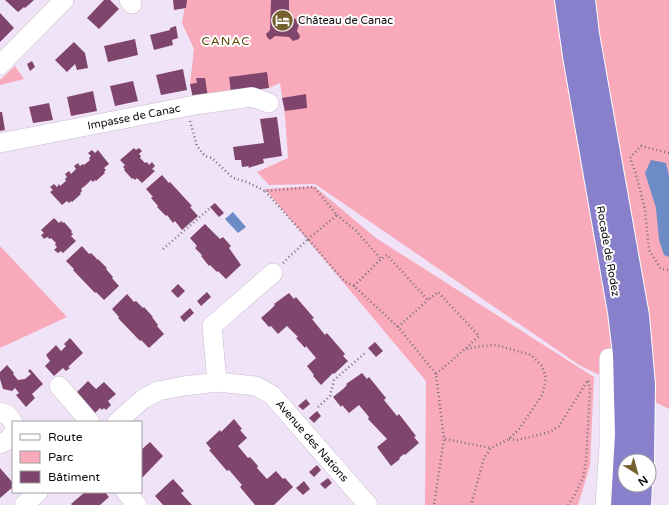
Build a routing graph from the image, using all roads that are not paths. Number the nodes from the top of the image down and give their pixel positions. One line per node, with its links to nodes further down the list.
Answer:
1 (64, 0): 5 (street)
2 (566, 0): 4 (highway, Rocade de Rodez)
3 (584, 0): 16 (highway, Rocade de Rodez)
4 (574, 56): 9 (highway); 24 (highway, Rocade de Rodez)
5 (0, 65)
6 (269, 102): 7 (street, Impasse de Canac)
7 (0, 143)
8 (273, 273): 10 (street)
9 (609, 358): 23 (street)
10 (217, 382): 14 (street, Avenue des Nations); 22 (street, Avenue des Nations)
11 (59, 386): 13 (street)
12 (0, 412): 15 (street)
13 (89, 421)
14 (118, 421)
15 (9, 437)
16 (642, 453)
17 (37, 493): 20 (street)
18 (127, 493): 21 (street)
19 (641, 493): 25 (highway)
20 (24, 505)
21 (137, 505)
22 (368, 505)
23 (605, 505)
24 (622, 505)
25 (640, 505)

